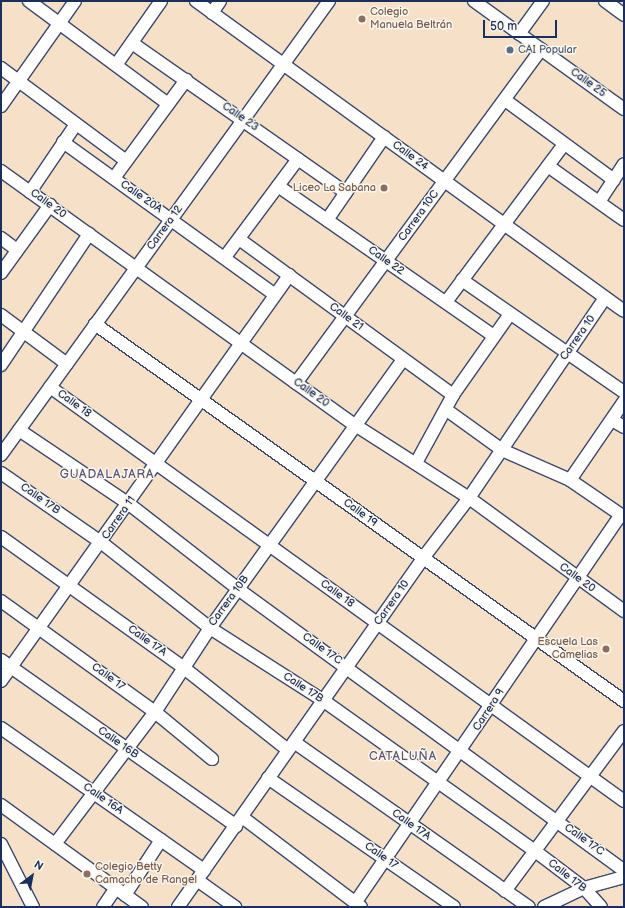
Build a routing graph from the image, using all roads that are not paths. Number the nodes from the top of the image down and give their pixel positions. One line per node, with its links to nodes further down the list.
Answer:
1 (30, 1): 12 (street)
2 (75, 1): 12 (street)
3 (161, 1): 14 (street)
4 (196, 1): 10 (street, Calle 24)
5 (220, 1): 10 (street)
6 (329, 1): 16 (street, Carrera 12)
7 (474, 1): 13 (street, Calle 25)
8 (543, 1): 13 (street)
9 (605, 1): 11 (street)
10 (212, 13): 16 (street, Calle 24)
11 (624, 15)
12 (59, 24): 17 (street); 20 (street)
13 (519, 34): 15 (street, Calle 25)
14 (132, 43): 17 (street); 19 (street, Calle 23)
15 (541, 50): 21 (street, Carrera 10C); 24 (street, Calle 25)
16 (283, 64): 25 (street, Carrera 12); 27 (street, Calle 24)
17 (116, 65): 22 (street)
18 (1, 68): 20 (street)
19 (186, 80): 22 (street); 25 (street, Calle 23)
20 (18, 81): 23 (street); 26 (street)
21 (505, 100): 29 (street); 37 (street, Carrera 10C)
22 (168, 104): 31 (street)
23 (1, 106)
24 (624, 109)
25 (244, 120): 30 (street, Calle 23); 43 (street, Carrera 12)
26 (76, 124): 28 (street); 31 (street)
27 (384, 137): 37 (street, Calle 24); 40 (street)
28 (63, 142): 35 (street, Calle 20A); 39 (street)
29 (564, 144): 33 (street); 36 (street)
30 (298, 159): 38 (street); 40 (street, Calle 23)
31 (126, 161): 35 (street)
32 (624, 164): 36 (street)
33 (548, 166): 41 (street); 46 (street)
34 (1, 171): 39 (street, Calle 20)
35 (114, 178): 43 (street, Calle 20A)
36 (614, 180): 41 (street)
37 (444, 181): 46 (street, Calle 24); 52 (street, Carrera 10C)
38 (278, 186): 44 (street, Calle 22); 49 (street)
39 (30, 192): 42 (street, Calle 20)
40 (346, 194): 44 (street)
41 (599, 202): 45 (street)
42 (50, 205): 47 (street, Calle 20); 50 (street)
43 (172, 218): 51 (street, Calle 20A); 53 (street, Carrera 12)
44 (327, 220): 52 (street, Calle 22)
45 (624, 220)
46 (503, 224): 56 (street); 58 (street, Calle 24)
47 (89, 234): 53 (street, Calle 20); 65 (street)
48 (1, 238): 50 (street)
49 (239, 239): 51 (street); 55 (street, Calle 21)
50 (17, 250): 54 (street)
51 (225, 258): 57 (street, Calle 20A)
52 (386, 261): 59 (street, Calle 22); 63 (street, Carrera 10C)
53 (136, 268): 64 (street, Carrera 12); 67 (street, Calle 20)
54 (1, 273)
55 (290, 275): 57 (street, Carrera 11); 63 (street, Calle 21)
56 (462, 280): 59 (street); 61 (street)
57 (275, 295): 67 (street, Carrera 11)
58 (605, 298): 60 (street, Calle 24); 68 (street, Carrera 10)
59 (446, 302): 66 (street, Calle 22)
60 (624, 311)
61 (510, 314): 66 (street); 68 (street)
62 (1, 315): 65 (street)
63 (345, 316): 69 (street, Calle 21); 72 (street, Carrera 10C)
64 (96, 324): 70 (street, Carrera 12); 76 (street, Calle 19)
65 (22, 331): 70 (street); 71 (street)
66 (494, 336): 75 (street)
67 (241, 343): 72 (street, Calle 20); 76 (street, Carrera 11)
68 (566, 354): 74 (street); 84 (street, Carrera 10)
69 (403, 358): 75 (street, Calle 21); 80 (street, Carrera 10B)
70 (67, 364): 73 (street, Carrera 12)
71 (1, 365)
72 (296, 383): 80 (street, Calle 20)
73 (50, 386): 82 (street, Carrera 12); 85 (street, Calle 18)
74 (624, 392)
75 (453, 395): 78 (street)
76 (201, 399): 85 (street, Carrera 11); 89 (street, Calle 19)
77 (624, 401): 79 (street)
78 (448, 411): 84 (street); 86 (street)
79 (612, 420): 81 (street); 88 (street)
80 (355, 425): 86 (street, Calle 20); 89 (street, Carrera 10B)
81 (624, 427)
82 (19, 430): 83 (street, Carrera 12); 91 (street, Calle 17C)
83 (3, 449)
84 (502, 450): 88 (street); 90 (street, Carrera 10)
85 (155, 462): 91 (street, Carrera 11); 95 (street, Calle 18)
86 (416, 463): 90 (street, Calle 20)
87 (1, 473): 94 (street, Calle 17B)
88 (570, 480): 92 (street)
89 (316, 481): 95 (street, Carrera 10B); 96 (street, Calle 19)
90 (469, 498): 96 (street, Carrera 10); 97 (street, Calle 20)
91 (129, 504): 94 (street, Carrera 11); 99 (street, Calle 17C)
92 (623, 516): 97 (street, Carrera 9)
93 (1, 537): 98 (street, Calle 17A)
94 (102, 542): 98 (street, Carrera 11); 104 (street, Calle 17B)
95 (270, 545): 99 (street, Carrera 10B); 102 (street, Calle 18)
96 (423, 558): 102 (street, Carrera 10); 105 (street, Calle 19)
97 (576, 577): 101 (street, Calle 20); 105 (street, Carrera 9)
98 (69, 586): 103 (street, Carrera 11); 108 (street, Calle 17A)
99 (238, 589): 104 (street, Carrera 10B); 109 (street, Calle 17C)
100 (1, 601): 103 (street, Calle 17)
101 (624, 611)
102 (378, 623): 109 (street, Carrera 10); 113 (street, Calle 18)
103 (40, 627): 107 (street, Carrera 11); 114 (street, Calle 17)
104 (210, 628): 108 (street, Carrera 10B); 112 (street, Calle 17B)
105 (534, 637): 111 (street, Calle 19); 113 (street, Carrera 9)
106 (1, 660): 107 (street, Calle 16B)
107 (12, 667): 110 (street, Carrera 11); 118 (street, Calle 16B)
108 (184, 668): 114 (street, Carrera 10B); 117 (street, Calle 17A)
109 (346, 668): 112 (street, Carrera 10); 119 (street, Calle 17C)
110 (1, 681)
111 (624, 701)
112 (324, 702): 117 (street, Carrera 10); 123 (street, Calle 17B)
113 (493, 706): 119 (street, Carrera 9); 121 (street, Calle 18)
114 (155, 712): 118 (street, Carrera 10B); 120 (street, Calle 17)
115 (1, 728): 124 (street, Calle 16A)
116 (624, 731): 121 (street)
117 (291, 746): 122 (street, Carrera 10); 129 (street, Calle 17A)
118 (128, 750): 124 (street, Carrera 10B); 128 (street, Calle 16B)
119 (461, 751): 123 (street, Carrera 9); 127 (street, Calle 17C)
120 (212, 759)
121 (588, 775): 125 (street, Calle 18); 127 (street)
122 (268, 778): 128 (street, Carrera 10); 134 (street, Calle 17)
123 (439, 784): 129 (street, Carrera 9); 133 (street, Calle 17B)
124 (92, 792): 130 (street, Calle 16A); 132 (street, Carrera 10B)
125 (624, 801)
126 (1, 805): 132 (street)
127 (556, 820): 133 (street); 136 (street, Calle 17C)
128 (239, 821): 135 (street, Carrera 10); 142 (street, Calle 16B)
129 (410, 824): 134 (street, Carrera 9); 140 (street, Calle 17A)
130 (161, 840): 135 (street, Calle 16A); 141 (street)
131 (1, 844): 143 (street)
132 (55, 844): 141 (street)
133 (535, 851): 139 (street, Calle 17B); 140 (street)
134 (386, 860): 142 (street, Carrera 9); 148 (street, Calle 17)
135 (204, 870): 138 (street, Carrera 10)
136 (624, 870)
137 (624, 877): 139 (street)
138 (197, 880): 146 (street, Carrera 10); 147 (street)
139 (584, 888): 150 (street); 151 (street, Calle 17B)
140 (505, 890): 149 (street, Calle 17A)
141 (121, 891): 144 (street); 145 (street)
142 (358, 905)
143 (33, 907)
144 (104, 907)
145 (142, 907)
146 (178, 907)
147 (235, 907)
148 (454, 907)
149 (529, 907)
150 (544, 907)
151 (601, 907)

